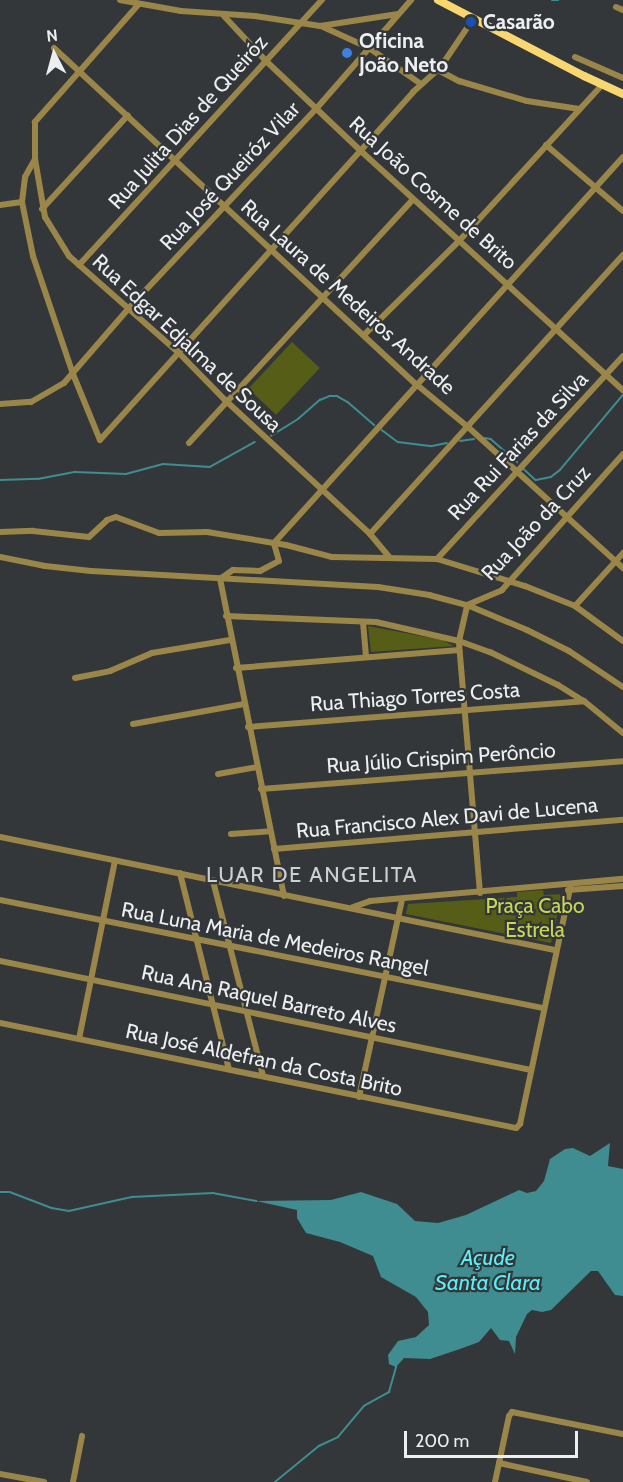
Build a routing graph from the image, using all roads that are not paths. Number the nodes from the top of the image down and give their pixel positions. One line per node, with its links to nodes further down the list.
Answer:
1 (120, 0): 5 (street)
2 (322, 0): 11 (street, Rua Julita Dias de Queiróz)
3 (411, 0): 8 (street, Rua José Queiróz Vilar)
4 (438, 0): 10 (main road)
5 (138, 5): 9 (street); 18 (street)
6 (616, 7): 7 (street)
7 (623, 10)
8 (399, 14): 12 (street); 14 (street, Rua José Queiróz Vilar)
9 (224, 15): 11 (street); 16 (street, Rua João Cosme de Brito)
10 (473, 19): 17 (street); 21 (main road)
11 (300, 24): 12 (street); 16 (street, Rua Julita Dias de Queiróz)
12 (320, 26): 14 (street)
13 (54, 48): 18 (street, Rua Laura de Medeiros Andrade)
14 (369, 48): 20 (street); 23 (street, Rua José Queiróz Vilar)
15 (575, 57): 19 (street)
16 (265, 60): 23 (street, Rua João Cosme de Brito); 30 (street, Rua Julita Dias de Queiróz)
17 (438, 70): 20 (street); 24 (street)
18 (80, 71): 25 (street, Rua Laura de Medeiros Andrade); 29 (street, Rua Edgar Edjalma de Sousa)
19 (623, 78)
20 (421, 84): 27 (street)
21 (602, 85): 22 (main road); 24 (street)
22 (623, 93)
23 (316, 109): 27 (street, Rua João Cosme de Brito); 35 (street, Rua José Queiróz Vilar)
24 (579, 110): 26 (street)
25 (128, 115): 30 (street, Rua Laura de Medeiros Andrade); 36 (street)
26 (546, 145): 31 (street); 38 (street)
27 (362, 152): 32 (street, Rua João Cosme de Brito); 39 (street)
28 (623, 157): 31 (street)
29 (35, 159): 33 (street); 36 (street, Rua Edgar Edjalma de Sousa)
30 (176, 162): 35 (street, Rua Laura de Medeiros Andrade); 41 (street, Rua Julita Dias de Queiróz)
31 (595, 187): 37 (street); 42 (street)
32 (413, 199): 38 (street, Rua João Cosme de Brito); 43 (street)
33 (22, 202): 34 (street); 49 (street)
34 (0, 205)
35 (224, 207): 39 (street, Rua Laura de Medeiros Andrade); 44 (street, Rua José Queiróz Vilar)
36 (42, 208): 41 (street, Rua Edgar Edjalma de Sousa)
37 (623, 211)
38 (459, 241): 42 (street, Rua João Cosme de Brito); 46 (street)
39 (273, 249): 43 (street, Rua Laura de Medeiros Andrade); 47 (street)
40 (623, 255): 45 (street)
41 (79, 265): 44 (street, Rua Edgar Edjalma de Sousa)
42 (510, 285): 45 (street, Rua João Cosme de Brito); 51 (street)
43 (323, 295): 46 (street, Rua Laura de Medeiros Andrade); 53 (street)
44 (128, 309): 47 (street, Rua Edgar Edjalma de Sousa); 49 (street, Rua José Queiróz Vilar)
45 (556, 331): 50 (street, Rua João Cosme de Brito); 55 (street)
46 (364, 335): 51 (street, Rua Laura de Medeiros Andrade)
47 (178, 352): 49 (street); 53 (street, Rua Edgar Edjalma de Sousa)
48 (623, 356): 50 (street, Rua Rui Farias da Silva)
49 (73, 374): 54 (street, Rua José Queiróz Vilar)
50 (606, 375): 52 (street, Rua João Cosme de Brito); 58 (street, Rua Rui Farias da Silva)
51 (416, 384): 55 (street, Rua Laura de Medeiros Andrade); 59 (street)
52 (623, 390)
53 (225, 400): 56 (street); 59 (street, Rua Edgar Edjalma de Sousa)
54 (0, 404)
55 (468, 427): 58 (street, Rua Laura de Medeiros Andrade); 62 (street)
56 (189, 443)
57 (623, 454): 60 (street, Rua João da Cruz)
58 (514, 472): 60 (street, Rua Laura de Medeiros Andrade); 67 (street, Rua Rui Farias da Silva)
59 (323, 491): 62 (street, Rua Edgar Edjalma de Sousa); 63 (street)
60 (565, 517): 68 (street, Rua Laura de Medeiros Andrade); 71 (street, Rua João da Cruz)
61 (0, 532): 63 (street)
62 (370, 534): 66 (street, Rua Edgar Edjalma de Sousa)
63 (274, 543): 66 (street); 70 (street)
64 (623, 553): 68 (street)
65 (0, 557): 70 (street)
66 (390, 557): 67 (street)
67 (437, 559): 71 (street)
68 (615, 561): 69 (street, Rua Laura de Medeiros Andrade); 73 (street)
69 (623, 568)
70 (220, 579): 72 (street); 74 (street)
71 (508, 581): 72 (street, Rua João da Cruz); 73 (street)
72 (467, 605): 77 (street); 83 (street)
73 (575, 606): 78 (street)
74 (226, 616): 75 (street); 76 (street)
75 (363, 622): 77 (street); 80 (street)
76 (230, 640): 81 (street); 82 (street)
77 (459, 641): 79 (street); 84 (street)
78 (623, 641)
79 (459, 650): 80 (street); 86 (street)
80 (366, 657): 81 (street)
81 (236, 668): 85 (street)
82 (75, 678)
83 (623, 687)
84 (584, 701): 86 (street, Rua Thiago Torres Costa); 89 (street)
85 (244, 704): 87 (street); 88 (street)
86 (466, 710): 88 (street, Rua Thiago Torres Costa); 92 (street)
87 (133, 724)
88 (248, 727): 91 (street)
89 (623, 733)
90 (623, 761): 92 (street, Rua Júlio Crispim Perôncio)
91 (256, 767): 93 (street); 94 (street)
92 (471, 772): 94 (street, Rua Júlio Crispim Perôncio); 97 (street)
93 (218, 774)
94 (261, 789): 96 (street)
95 (623, 820): 97 (street, Rua Francisco Alex Davi de Lucena)
96 (270, 831): 98 (street); 100 (street)
97 (475, 832): 100 (street, Rua Francisco Alex Davi de Lucena); 107 (street)
98 (231, 834)
99 (0, 837): 101 (street)
100 (274, 849): 108 (street)
101 (115, 861): 102 (street); 113 (street)
102 (180, 873): 104 (street); 114 (street)
103 (623, 879): 106 (street)
104 (213, 881): 108 (street); 115 (street)
105 (623, 886): 106 (street)
106 (570, 887): 107 (street); 116 (street)
107 (480, 893): 109 (street)
108 (284, 896): 111 (street)
109 (402, 899): 111 (street); 112 (street)
110 (0, 900): 113 (street, Rua Luna Maria de Medeiros Rangel)
111 (352, 907): 112 (street)
112 (397, 918): 116 (street); 118 (street)
113 (104, 921): 114 (street, Rua Luna Maria de Medeiros Rangel); 119 (street)
114 (197, 939): 115 (street, Rua Luna Maria de Medeiros Rangel); 120 (street)
115 (230, 947): 118 (street, Rua Luna Maria de Medeiros Rangel); 122 (street)
116 (555, 950): 121 (street)
117 (0, 961): 119 (street, Rua Ana Raquel Barreto Alves)
118 (385, 979): 121 (street, Rua Luna Maria de Medeiros Rangel); 124 (street)
119 (92, 980): 120 (street, Rua Ana Raquel Barreto Alves); 125 (street)
120 (212, 1005): 122 (street, Rua Ana Raquel Barreto Alves); 126 (street)
121 (543, 1008): 127 (street)
122 (246, 1012): 124 (street, Rua Ana Raquel Barreto Alves); 128 (street)
123 (0, 1023): 125 (street, Rua José Aldefran da Costa Brito)
124 (372, 1037): 127 (street, Rua Ana Raquel Barreto Alves); 129 (street)
125 (79, 1039): 126 (street, Rua José Aldefran da Costa Brito)
126 (228, 1069): 128 (street, Rua José Aldefran da Costa Brito)
127 (531, 1070): 129 (street, Rua José Aldefran da Costa Brito)
128 (263, 1076): 129 (street, Rua José Aldefran da Costa Brito)
129 (359, 1096)
130 (623, 1434): 132 (street)
131 (82, 1436): 135 (street)
132 (499, 1463): 136 (street); 137 (street)
133 (0, 1474): 134 (street)
134 (44, 1482)
135 (73, 1482)
136 (495, 1482)
137 (588, 1482)

